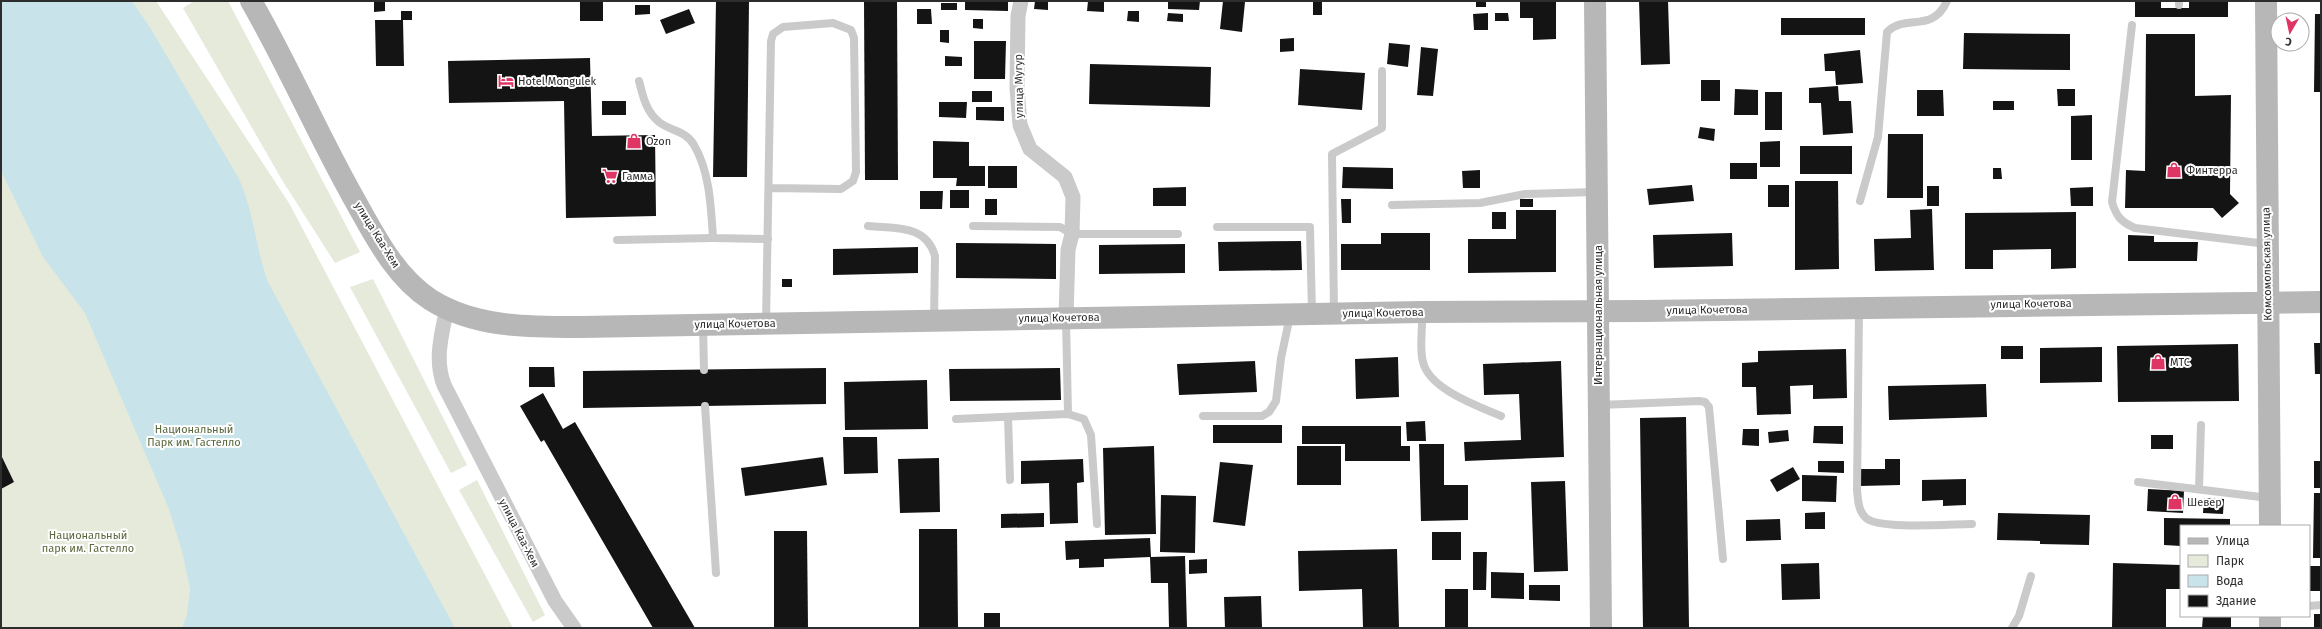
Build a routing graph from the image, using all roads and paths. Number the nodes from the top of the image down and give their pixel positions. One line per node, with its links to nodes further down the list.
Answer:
1 (251, 1): 25 (main road, улица Каа-Хем)
2 (1021, 1): 16 (street, улица Мугур)
3 (1595, 1): 10 (main road, Интернациональная улица)
4 (1946, 1): 11 (lane)
5 (2266, 1): 21 (main road, Комсомольская улица)
6 (2132, 25): 21 (lane)
7 (1382, 71): 28 (lane)
8 (639, 81): 18 (lane)
9 (769, 188): 9 (lane); 19 (lane)
10 (1597, 192): 12 (lane); 26 (main road, Интернациональная улица)
11 (1860, 201)
12 (1392, 206)
13 (868, 226): 31 (lane)
14 (972, 226): 16 (lane)
15 (1217, 227): 28 (lane)
16 (1072, 234): 17 (lane); 30 (street, улица Мугур)
17 (1178, 234)
18 (713, 238): 19 (lane); 20 (lane)
19 (768, 239): 32 (lane)
20 (617, 240)
21 (2267, 244): 22 (main road, Комсомольская улица)
22 (2268, 302): 23 (main road, улица Кочетова); 24 (main road, улица Кочетова); 46 (main road, Комсомольская улица)
23 (2321, 302)
24 (1859, 307): 26 (main road, улица Кочетова); 48 (lane)
25 (447, 308): 33 (main road, улица Кочетова); 56 (street, улица Каа-Хем)
26 (1598, 311): 27 (main road, улица Кочетова); 35 (main road, Интернациональная улица)
27 (1422, 312): 28 (main road, улица Кочетова); 39 (lane)
28 (1323, 314): 29 (main road, улица Кочетова)
29 (1290, 315): 30 (main road, улица Кочетова); 38 (lane)
30 (1066, 318): 31 (main road, улица Кочетова); 37 (lane)
31 (934, 320): 32 (main road, улица Кочетова)
32 (766, 324): 33 (main road, улица Кочетова)
33 (703, 325): 34 (lane)
34 (704, 370)
35 (1598, 405): 50 (lane); 57 (main road, Интернациональная улица)
36 (705, 406): 51 (lane)
37 (1068, 414): 40 (lane); 47 (lane)
38 (1202, 416)
39 (1501, 416)
40 (1008, 417): 41 (lane); 43 (lane)
41 (956, 419)
42 (2201, 425): 45 (lane)
43 (1010, 480)
44 (2138, 482): 45 (lane)
45 (2199, 489): 46 (lane)
46 (2269, 498): 49 (main road, Комсомольская улица)
47 (1097, 524)
48 (1972, 524)
49 (2270, 525)
50 (1723, 559)
51 (716, 573)
52 (2031, 576): 58 (lane)
53 (2321, 605): 54 (lane)
54 (2310, 606)
55 (2270, 617): 59 (main road)
56 (574, 628)
57 (1601, 628)
58 (2012, 628)
59 (2270, 628)

